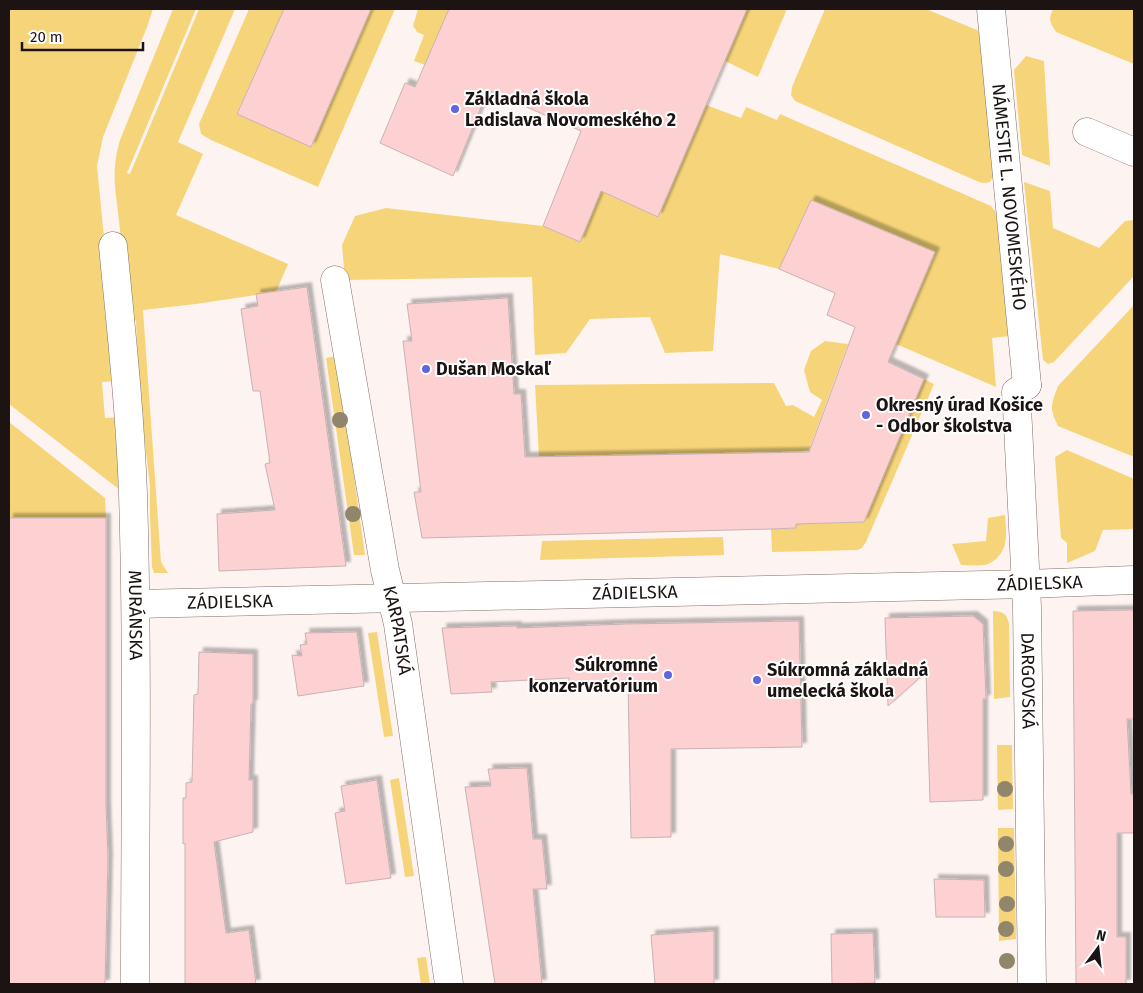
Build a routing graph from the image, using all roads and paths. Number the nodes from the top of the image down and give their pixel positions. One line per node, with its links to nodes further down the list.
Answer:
1 (991, 9): 6 (street, NÁMESTIE L. NOVOMESKÉHO)
2 (1087, 132): 3 (street)
3 (1134, 152)
4 (113, 246): 10 (street, MURÁNSKA)
5 (335, 280): 9 (street, KARPATSKÁ)
6 (1027, 385): 8 (street, DARGOVSKÁ)
7 (1134, 580): 8 (street, ZÁDIELSKA)
8 (1026, 584): 9 (street, ZÁDIELSKA); 13 (street, DARGOVSKÁ)
9 (392, 598): 10 (street, ZÁDIELSKA); 12 (street, KARPATSKÁ)
10 (136, 604): 11 (street, MURÁNSKA)
11 (135, 984)
12 (448, 984)
13 (1032, 984)

